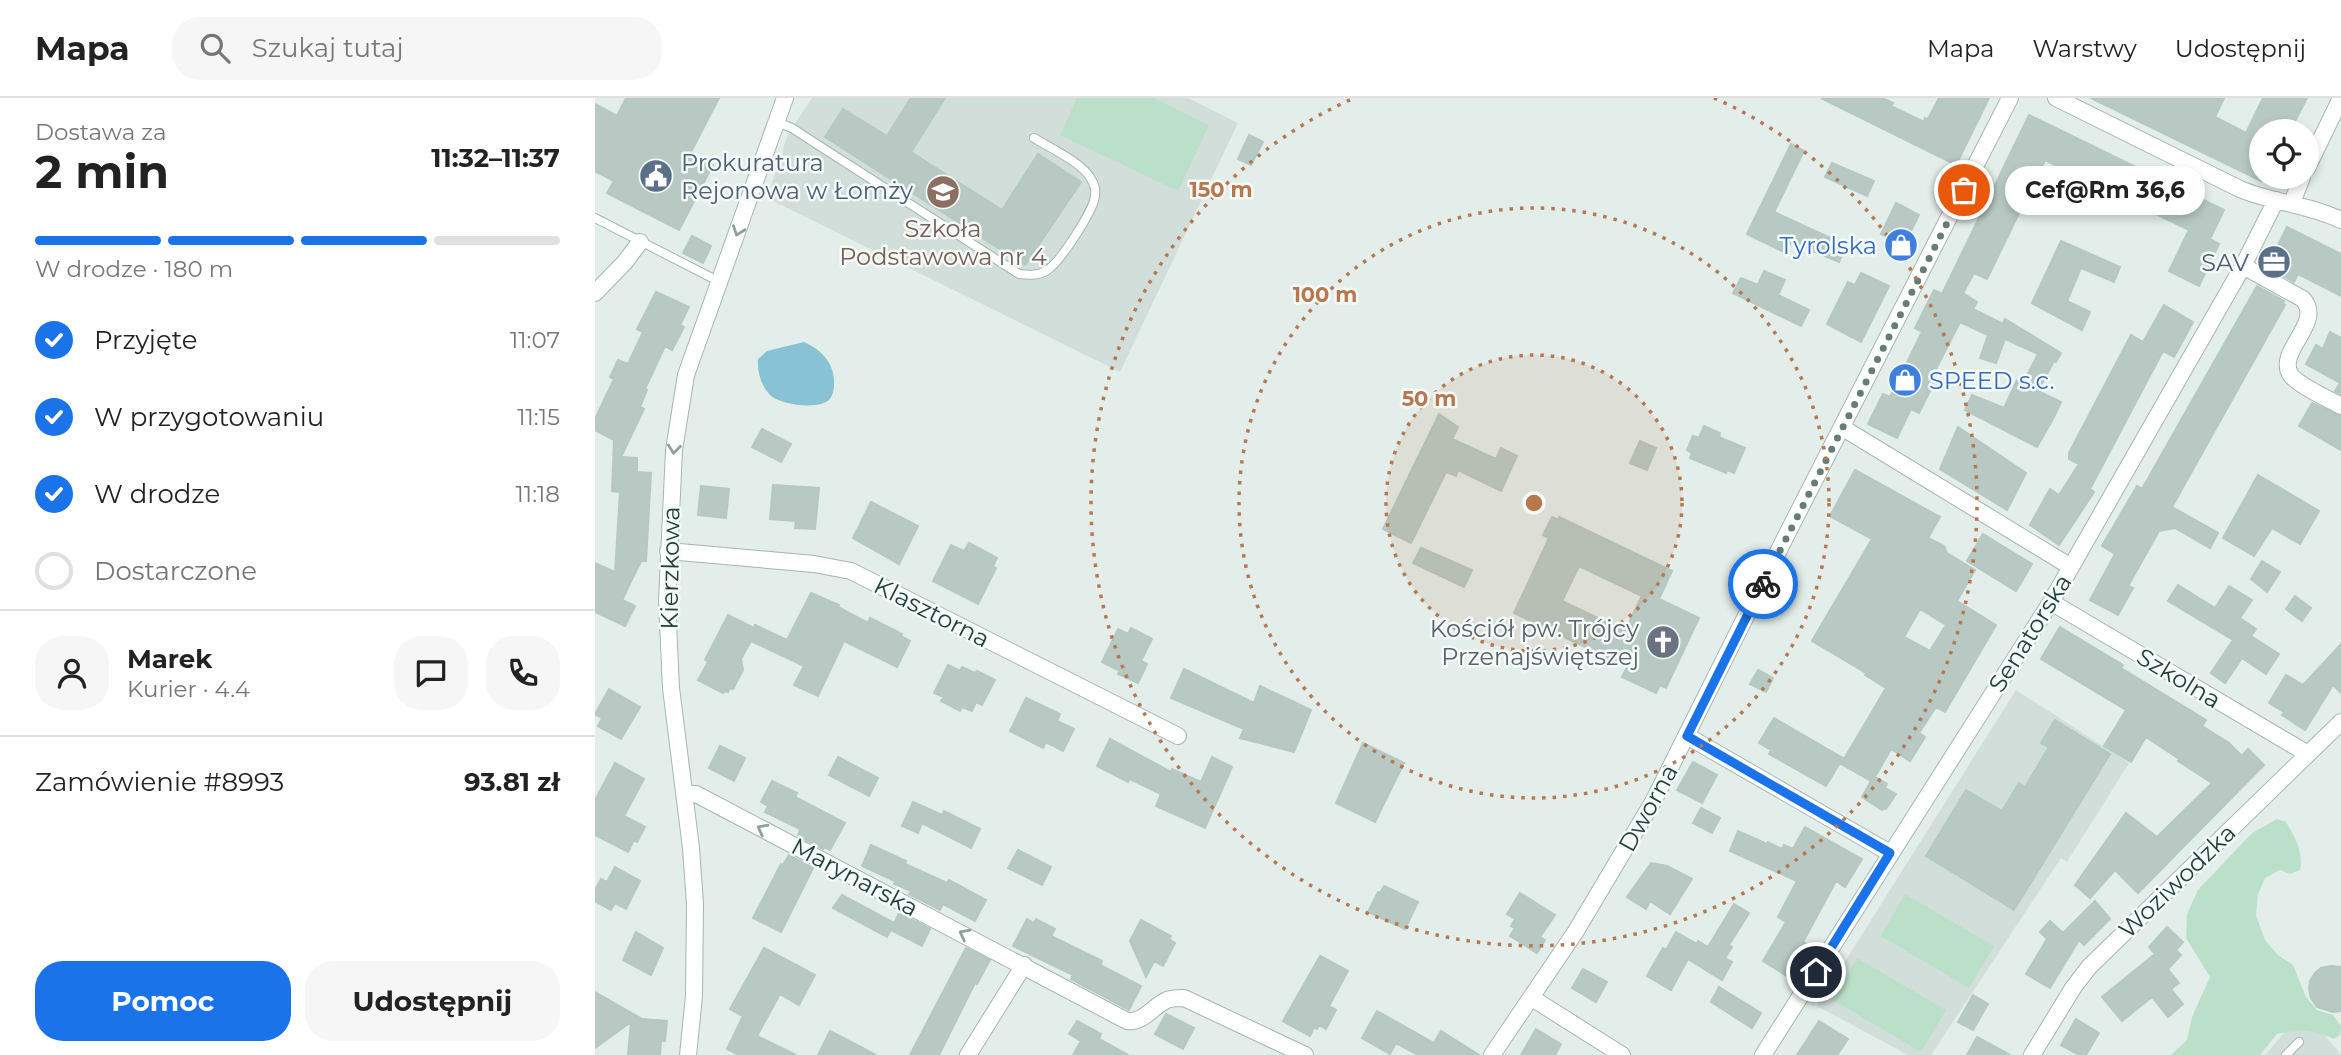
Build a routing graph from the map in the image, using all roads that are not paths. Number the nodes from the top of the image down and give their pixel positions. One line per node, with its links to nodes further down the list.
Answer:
1 (785, 98): 5 (street, Kierzkowa)
2 (2010, 98): 17 (street, Dworna)
3 (2056, 98): 9 (street)
4 (2341, 98): 7 (street)
5 (777, 122): 6 (lane); 14 (street, Kierzkowa, one-way to 14)
6 (1034, 138)
7 (2319, 143)
8 (2293, 189): 9 (street, Senatorska)
9 (2284, 202): 11 (street); 13 (street, Senatorska)
10 (595, 218): 12 (lane)
11 (2341, 220)
12 (640, 242): 14 (lane); 15 (street)
13 (2243, 266): 16 (street); 19 (street, Senatorska)
14 (720, 282): 18 (street, Kierzkowa, one-way to 18)
15 (595, 293)
16 (2341, 406)
17 (1843, 428): 19 (street); 23 (street, Dworna)
18 (668, 551): 22 (street, Klasztorna); 25 (street, Kierzkowa)
19 (2071, 567): 20 (street, Senatorska)
20 (2051, 602): 24 (street, Szkolna); 26 (street, Senatorska)
21 (2341, 722): 24 (street, Woziwodzka)
22 (1178, 736)
23 (1687, 736): 26 (street); 28 (street, Dworna)
24 (2308, 754): 36 (street, Woziwodzka)
25 (684, 794): 27 (street, Marynarska, one-way to 25); 30 (street, Kierzkowa)
26 (1890, 853): 35 (street, Senatorska)
27 (1024, 965): 31 (street); 32 (street, Marynarska)
28 (1532, 998): 33 (street, Dworna); 34 (street)
29 (2299, 1042): 37 (lane)
30 (688, 1055)
31 (968, 1055)
32 (1305, 1055)
33 (1492, 1055)
34 (1622, 1055)
35 (1763, 1055)
36 (2032, 1055)
37 (2285, 1055)

